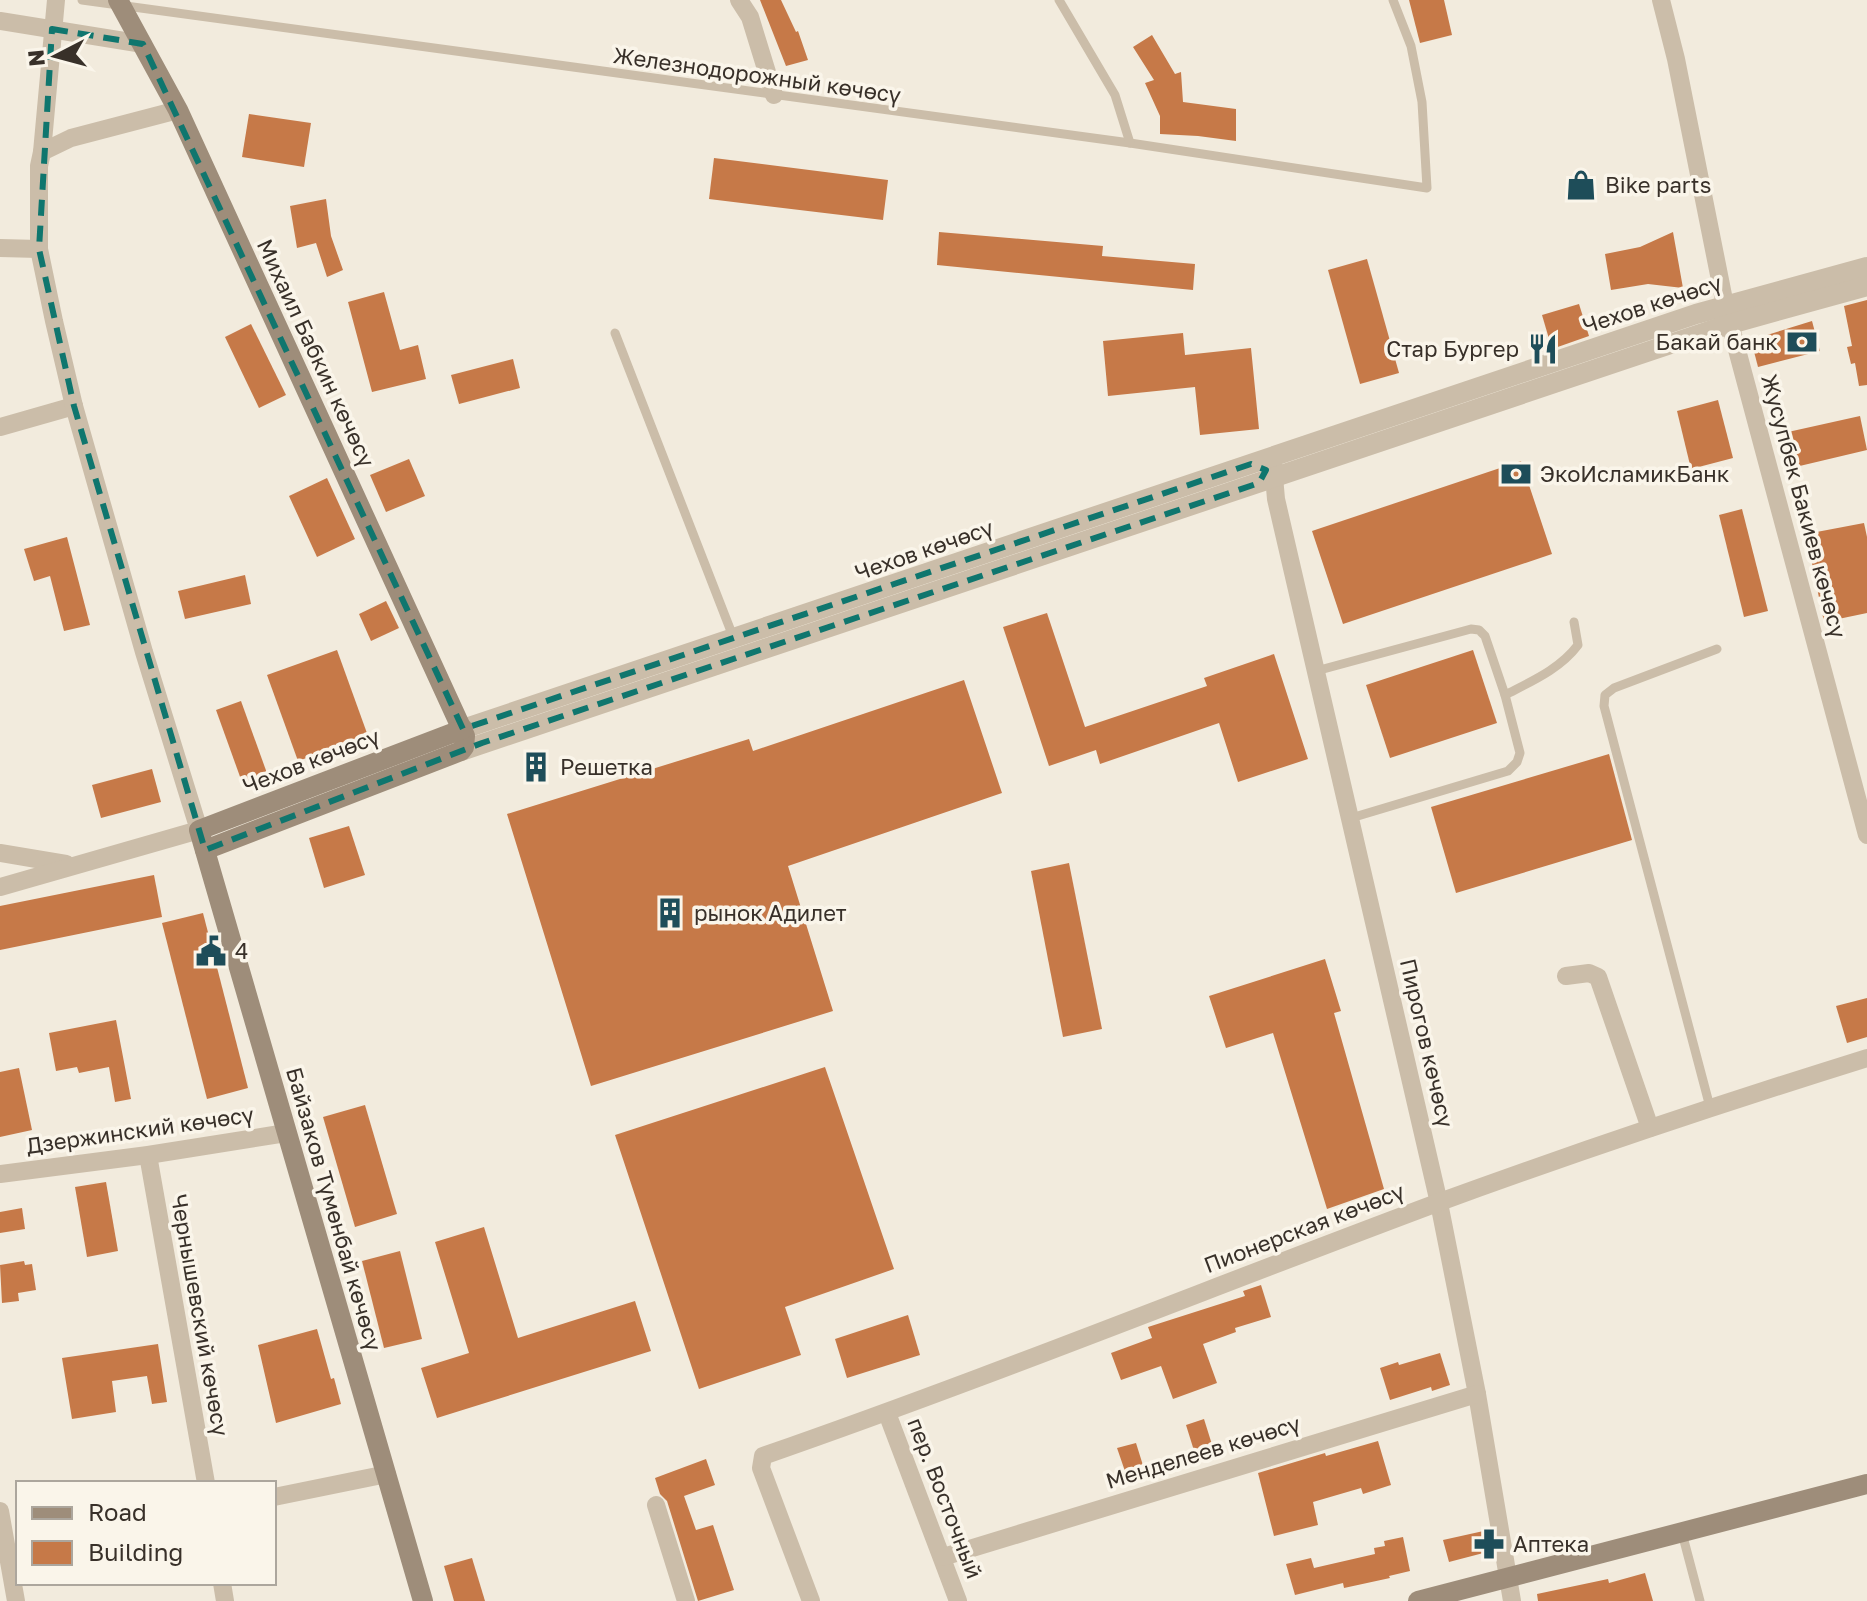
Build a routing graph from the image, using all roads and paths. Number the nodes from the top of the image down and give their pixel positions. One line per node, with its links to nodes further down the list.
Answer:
1 (56, 0): 9 (street)
2 (82, 0): 7 (lane, Железнодорожный көчөсү)
3 (739, 0): 11 (street)
4 (1059, 0): 13 (lane)
5 (1393, 0): 13 (lane, Железнодорожный көчөсү)
6 (1661, 0): 19 (street, Жусупбек Бакиев көчөсү)
7 (120, 3): 10 (main road, Михаил Бабкин көчөсү); 11 (lane, Железнодорожный көчөсү)
8 (0, 21): 9 (street)
9 (52, 29): 10 (street); 14 (street)
10 (143, 44): 12 (main road, Михаил Бабкин көчөсү)
11 (774, 95): 13 (lane, Железнодорожный көчөсү)
12 (178, 110): 14 (street); 29 (main road, Михаил Бабкин көчөсү)
13 (1130, 143)
14 (42, 152): 16 (street)
15 (0, 248): 16 (street)
16 (39, 249): 21 (street)
17 (1867, 267): 19 (street, Чехов көчөсү)
18 (1867, 286): 19 (street, Чехов көчөсү)
19 (1737, 312): 23 (street, Чехов көчөсү); 33 (street, Жусупбек Бакиев көчөсү)
20 (615, 333): 25 (lane)
21 (74, 406): 22 (street); 32 (street)
22 (0, 427)
23 (1270, 470): 25 (street, Чехов көчөсү); 27 (street, Пирогов көчөсү)
24 (1574, 622): 28 (lane)
25 (738, 648): 29 (street, Чехов көчөсү); 30 (street, Чехов көчөсү)
26 (1717, 649): 40 (lane)
27 (1316, 671): 28 (lane); 31 (street, Пирогов көчөсү)
28 (1505, 695): 31 (lane)
29 (463, 729): 30 (main road); 32 (main road, Чехов көчөсү)
30 (461, 751): 34 (main road)
31 (1351, 818): 45 (street, Пирогов көчөсү)
32 (199, 830): 34 (main road, Байзаков Түмөнбай көчөсү); 36 (street, Чехов көчөсү)
33 (1867, 835)
34 (205, 850): 42 (main road, Байзаков Түмөнбай көчөсү)
35 (0, 853): 36 (street)
36 (73, 865): 37 (street, Чехов көчөсү)
37 (0, 887)
38 (1566, 976): 41 (street)
39 (1867, 1058): 40 (street, Пионерская көчөсү)
40 (1710, 1107): 41 (street, Пионерская көчөсү)
41 (1650, 1128): 45 (street, Пионерская көчөсү)
42 (286, 1133): 43 (street, Дзержинский көчөсү); 48 (main road, Байзаков Түмөнбай көчөсү)
43 (148, 1155): 44 (street, Дзержинский көчөсү); 49 (street, Чернышевский көчөсү)
44 (0, 1174)
45 (1439, 1203): 46 (street, Пирогов көчөсү); 47 (street, Пионерская көчөсү)
46 (1477, 1394): 56 (street, Менделеев көчөсү); 57 (street, Пирогов көчөсү)
47 (887, 1413): 56 (street, пер. Восточный); 61 (street, Пионерская көчөсү)
48 (387, 1474): 51 (street); 59 (main road, Байзаков Түмөнбай көчөсү)
49 (206, 1481)
50 (1867, 1484): 54 (main road)
51 (276, 1497)
52 (656, 1505): 60 (street)
53 (0, 1511): 55 (street)
54 (1682, 1533): 57 (main road); 65 (lane)
55 (12, 1543): 58 (street)
56 (943, 1557): 62 (street, пер. Восточный)
57 (1509, 1579): 63 (main road); 64 (street, Пирогов көчөсү)
58 (16, 1601)
59 (423, 1601)
60 (686, 1601)
61 (811, 1601)
62 (958, 1601)
63 (1418, 1601)
64 (1512, 1601)
65 (1700, 1601)

